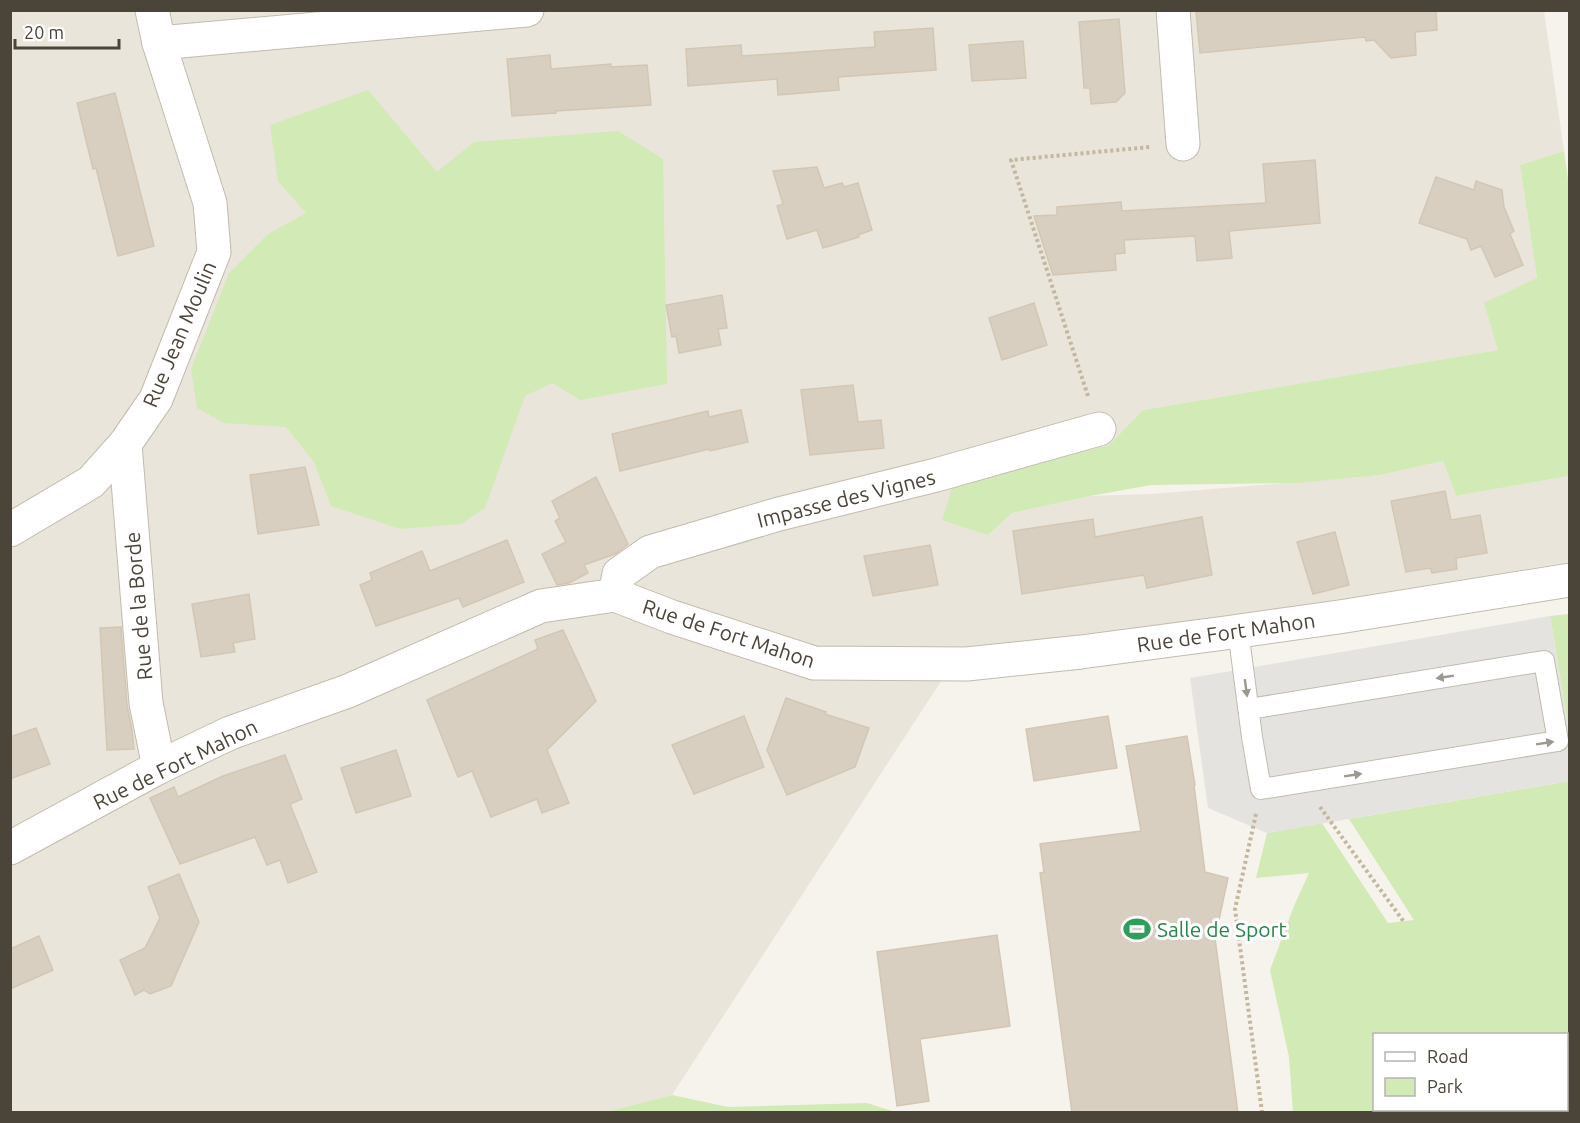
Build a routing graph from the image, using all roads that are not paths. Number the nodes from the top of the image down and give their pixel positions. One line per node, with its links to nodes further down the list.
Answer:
1 (152, 10): 4 (street, Rue Jean Moulin)
2 (527, 10): 4 (street)
3 (1173, 10): 5 (street)
4 (159, 43): 7 (street, Rue Jean Moulin)
5 (1184, 144)
6 (1099, 429): 10 (street, Impasse des Vignes)
7 (125, 444): 8 (street, Rue Jean Moulin); 13 (street, Rue de la Borde)
8 (10, 530)
9 (1569, 580): 11 (street, Rue de Fort Mahon)
10 (615, 595): 11 (street, Rue de Fort Mahon); 13 (street, Rue de Fort Mahon)
11 (1238, 630): 12 (lane, one-way to 12)
12 (1249, 709): 12 (lane, one-way to 12)
13 (159, 767): 14 (street, Rue de Fort Mahon)
14 (10, 848)

